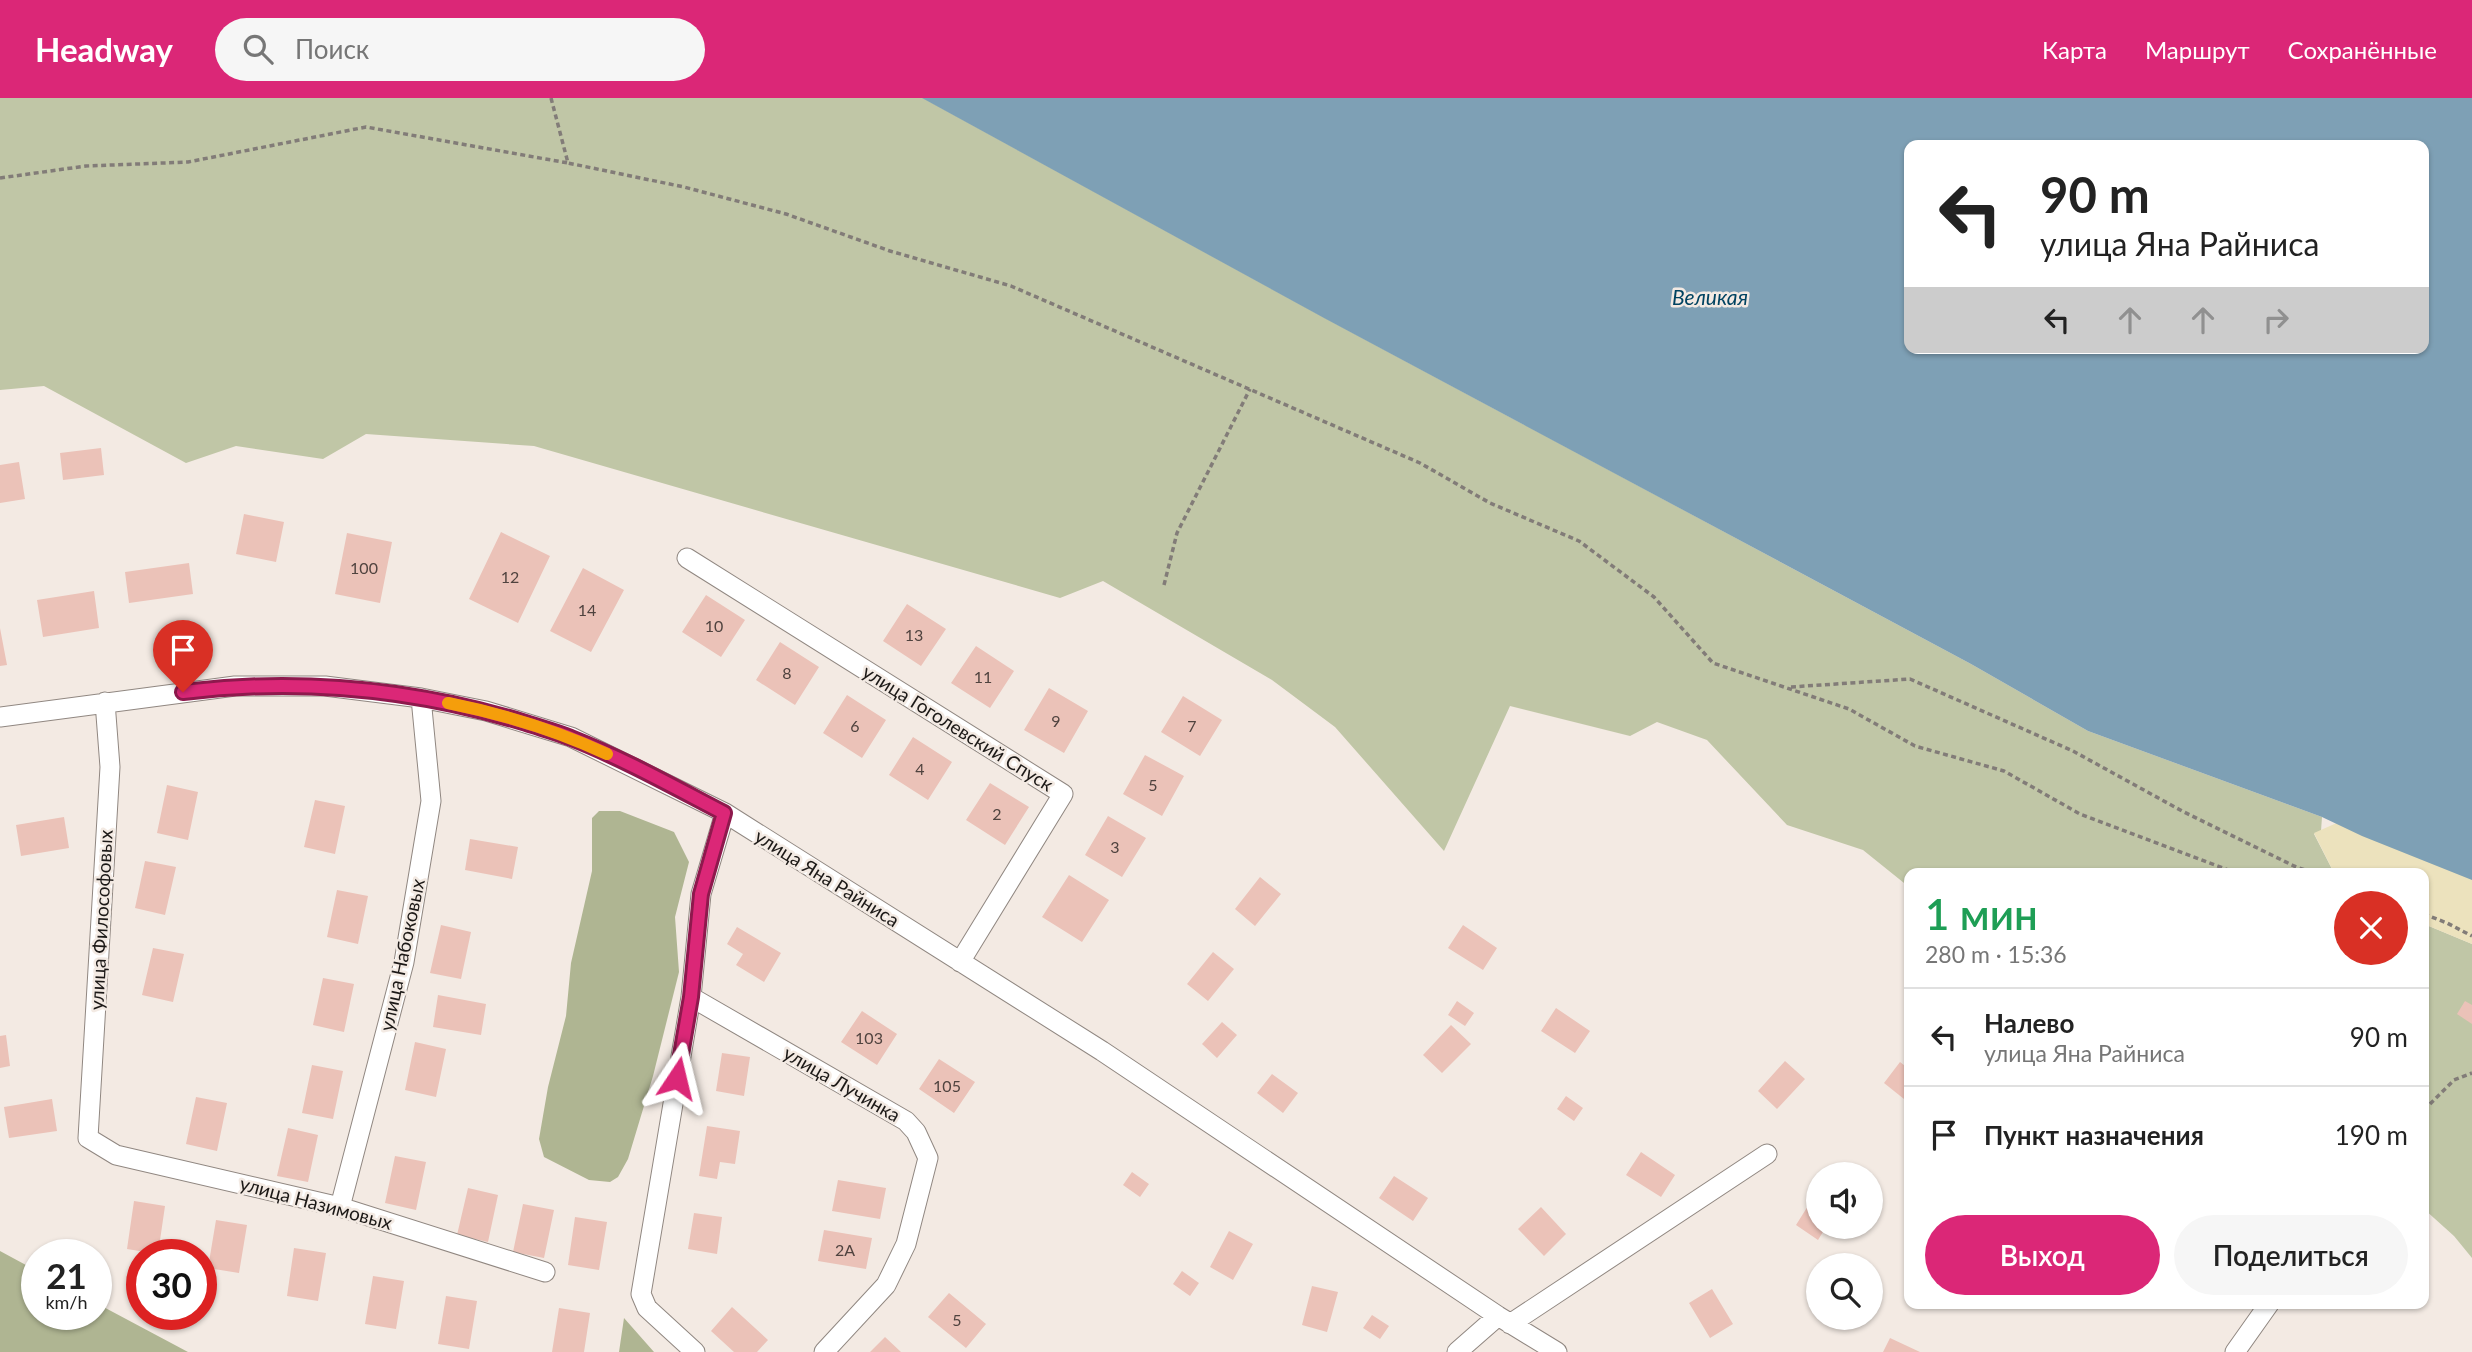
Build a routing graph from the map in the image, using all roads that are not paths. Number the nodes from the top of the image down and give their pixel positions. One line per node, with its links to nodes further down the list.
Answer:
1 (687, 558): 6 (street, улица Гоголевский Спуск)
2 (421, 698): 3 (street, улица Яна Райниса); 5 (street, улица Яна Райниса); 10 (street, улица Набоковых)
3 (105, 702): 4 (street, улица Яна Райниса); 8 (street, улица Философовых)
4 (0, 717)
5 (724, 813): 6 (street, улица Яна Райниса); 7 (street)
6 (960, 962): 13 (street, улица Яна Райниса)
7 (691, 997): 14 (street); 15 (street, улица Лучинка)
8 (88, 1138): 10 (street, улица Назимовых)
9 (1768, 1154): 13 (street)
10 (340, 1207): 11 (street, улица Назимовых)
11 (545, 1272)
12 (2265, 1309): 18 (street)
13 (1504, 1320): 16 (street); 17 (street, улица Яна Райниса)
14 (695, 1352)
15 (824, 1352)
16 (1457, 1352)
17 (1558, 1352)
18 (2235, 1352)

